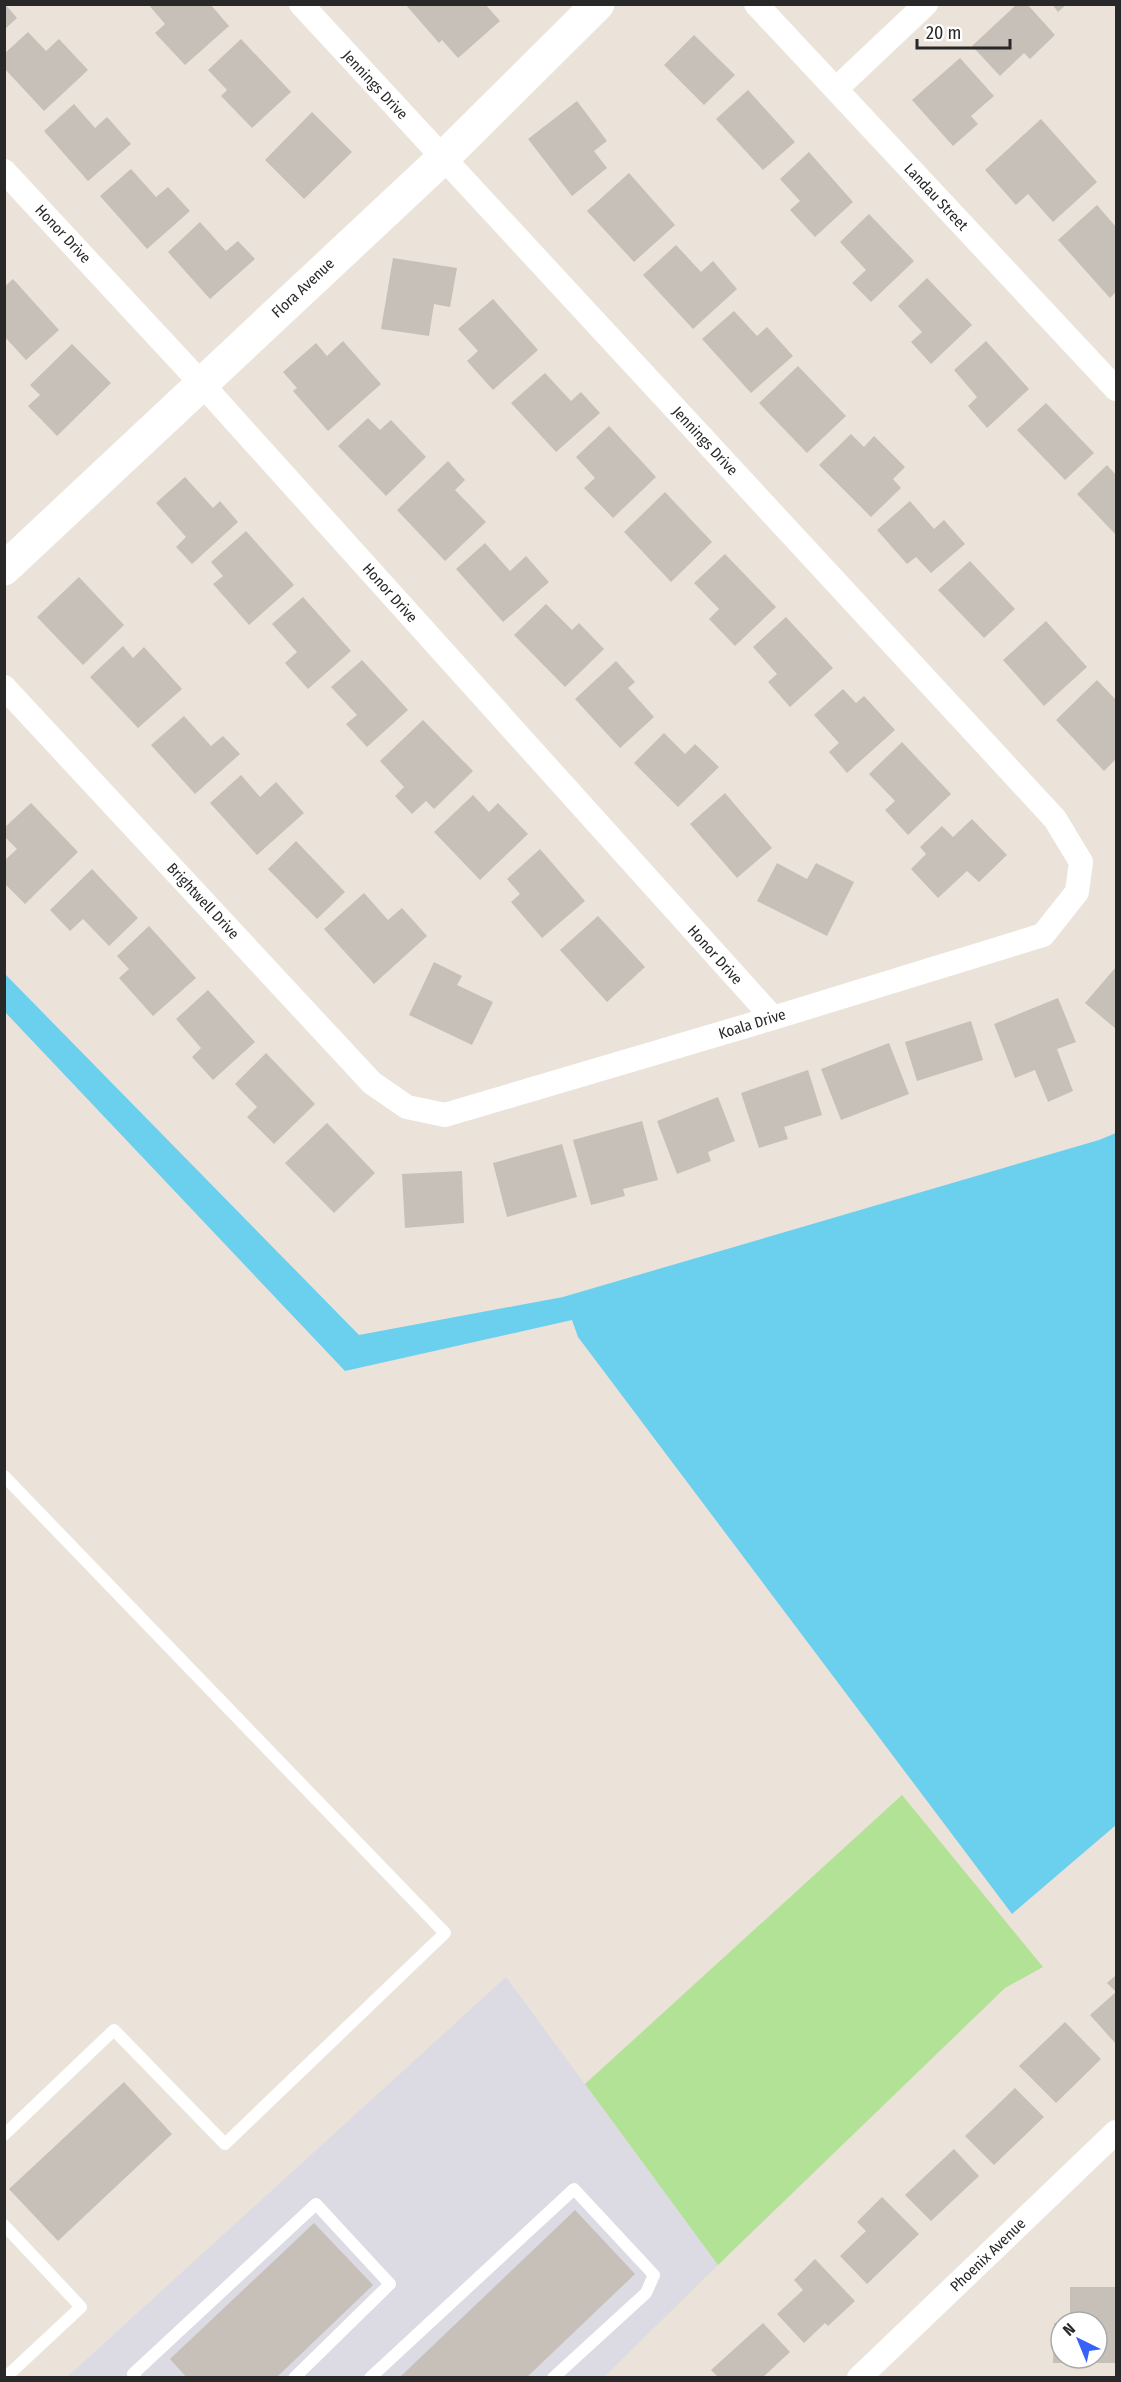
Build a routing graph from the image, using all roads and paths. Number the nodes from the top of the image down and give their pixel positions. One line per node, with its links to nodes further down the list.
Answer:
1 (301, 4): 6 (street, Jennings Drive)
2 (598, 4): 6 (street, Flora Avenue)
3 (756, 4): 5 (street, Landau Street)
4 (926, 4): 5 (street)
5 (836, 90): 9 (street, Landau Street)
6 (443, 158): 8 (street, Flora Avenue); 12 (street, Jennings Drive)
7 (4, 171): 8 (street, Honor Drive)
8 (201, 383): 10 (street, Flora Avenue); 13 (street, Honor Drive)
9 (1116, 389)
10 (4, 569)
11 (4, 687): 14 (street, Brightwell Drive)
12 (1077, 892): 13 (street, Koala Drive)
13 (773, 1018): 14 (street, Koala Drive)
14 (407, 1107)
15 (4, 1476): 17 (lane)
16 (1116, 2132): 24 (street, Phoenix Avenue)
17 (4, 2135)
18 (4, 2224): 19 (lane)
19 (5, 2378)
20 (136, 2378): 21 (lane)
21 (294, 2378)
22 (370, 2378): 23 (lane)
23 (553, 2378)
24 (859, 2378)

